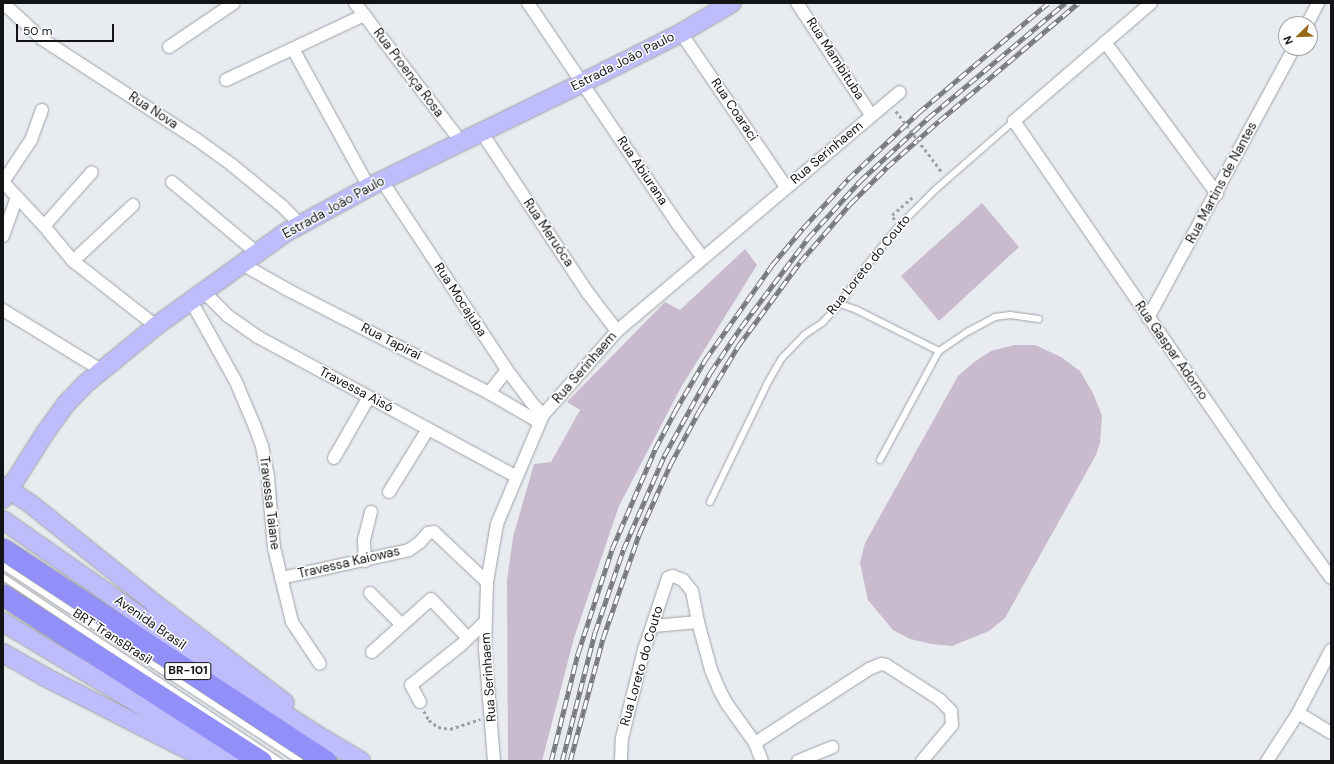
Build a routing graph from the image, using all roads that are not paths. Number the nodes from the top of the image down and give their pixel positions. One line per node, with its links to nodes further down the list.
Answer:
1 (3, 3): 32 (street, Rua Nova)
2 (234, 3): 13 (street)
3 (355, 3): 9 (street, Rua Proença Rosa)
4 (528, 3): 17 (street, Rua Abiurana)
5 (732, 3): 11 (main road, Estrada João Paulo)
6 (797, 3): 20 (street, Rua Mambituba)
7 (1151, 3): 12 (street, Rua Loreto do Couto)
8 (1318, 3): 10 (street)
9 (364, 15): 14 (street); 23 (street, Rua Proença Rosa)
10 (1311, 16)
11 (681, 33): 17 (main road, Estrada João Paulo); 28 (street, Rua Coaraci)
12 (1106, 42): 21 (street, Rua Loreto do Couto); 29 (street)
13 (169, 47)
14 (293, 49): 16 (street); 27 (street, Rua Mocajuba)
15 (1290, 56): 29 (street, Rua Martins de Nantes)
16 (226, 80)
17 (582, 83): 22 (main road, Estrada João Paulo); 36 (street, Rua Abiurana)
18 (900, 92): 20 (street, Rua Serinhaem)
19 (42, 110): 25 (street)
20 (871, 115): 28 (street, Rua Serinhaem)
21 (1014, 122): 40 (lane, Rua Loreto do Couto); 42 (street, Rua Gaspar Adorno)
22 (482, 133): 23 (main road, Estrada João Paulo); 45 (street, Rua Meruóca)
23 (462, 143): 27 (main road, Estrada João Paulo)
24 (92, 172): 33 (street)
25 (3, 182): 30 (street)
26 (172, 182): 35 (street)
27 (376, 184): 32 (main road, Estrada João Paulo); 48 (street, Rua Mocajuba)
28 (786, 187): 36 (street, Rua Serinhaem)
29 (1216, 194): 42 (street, Rua Martins de Nantes)
30 (17, 197): 33 (street); 34 (street)
31 (133, 205): 37 (street)
32 (300, 224): 35 (main road, Estrada João Paulo)
33 (44, 226): 37 (street)
34 (3, 236)
35 (257, 253): 38 (main road, Estrada João Paulo)
36 (703, 258): 45 (street, Rua Serinhaem)
37 (73, 261): 44 (street)
38 (242, 264): 39 (main road, Estrada João Paulo); 49 (street, Rua Tapiraí)
39 (197, 296): 44 (main road, Estrada João Paulo); 50 (street, Travessa Aisó); 65 (street, Travessa Taiane)
40 (840, 304): 46 (lane); 58 (lane, Rua Loreto do Couto)
41 (3, 310): 47 (street)
42 (1148, 318): 66 (street, Rua Gaspar Adorno)
43 (1038, 319): 46 (lane)
44 (156, 326): 47 (main road, Estrada João Paulo)
45 (617, 331): 51 (street, Rua Serinhaem)
46 (939, 351): 54 (lane)
47 (101, 370): 56 (main road, Estrada João Paulo)
48 (507, 370): 49 (street); 51 (street, Rua Mocajuba)
49 (489, 393): 51 (street, Rua Tapiraí)
50 (369, 397): 52 (street, Travessa Aisó); 53 (street)
51 (541, 418): 55 (street, Rua Serinhaem)
52 (428, 428): 55 (street, Travessa Aisó); 57 (street)
53 (334, 458)
54 (880, 460)
55 (517, 477): 67 (street, Rua Serinhaem)
56 (5, 492): 83 (main road)
57 (389, 492)
58 (710, 502)
59 (371, 512): 62 (street)
60 (3, 520): 83 (main road, Avenida Brasil)
61 (3, 549): 91 (highway, Avenida Brasil / BR-101)
62 (365, 561): 65 (street, Travessa Kaiowas); 67 (street, Travessa Kaiowas)
63 (3, 566): 90 (lane, BRT TransBrasil)
64 (3, 577): 89 (lane, BRT TransBrasil)
65 (281, 578): 79 (street, Travessa Taiane)
66 (1331, 578)
67 (487, 582): 71 (street, Rua Serinhaem)
68 (370, 593): 73 (street)
69 (3, 595): 88 (highway, BR-101)
70 (3, 622): 87 (main road)
71 (485, 622): 75 (street); 93 (street, Rua Serinhaem)
72 (698, 622): 74 (street); 74 (street, Rua Loreto do Couto); 84 (street)
73 (402, 625): 75 (street); 77 (street)
74 (653, 626): 94 (street, Rua Loreto do Couto)
75 (468, 638): 80 (street)
76 (1331, 650): 81 (street)
77 (372, 652)
78 (3, 653): 86 (main road)
79 (320, 664)
80 (420, 702)
81 (1298, 713): 82 (street); 98 (street)
82 (1331, 733)
83 (317, 735): 92 (main road, Avenida Brasil)
84 (754, 742): 95 (street); 97 (street)
85 (832, 747): 96 (street)
86 (210, 761)
87 (233, 761)
88 (261, 761)
89 (279, 761)
90 (300, 761)
91 (326, 761)
92 (361, 761)
93 (494, 761)
94 (621, 761)
95 (762, 761)
96 (798, 761)
97 (922, 761)
98 (1267, 761)

